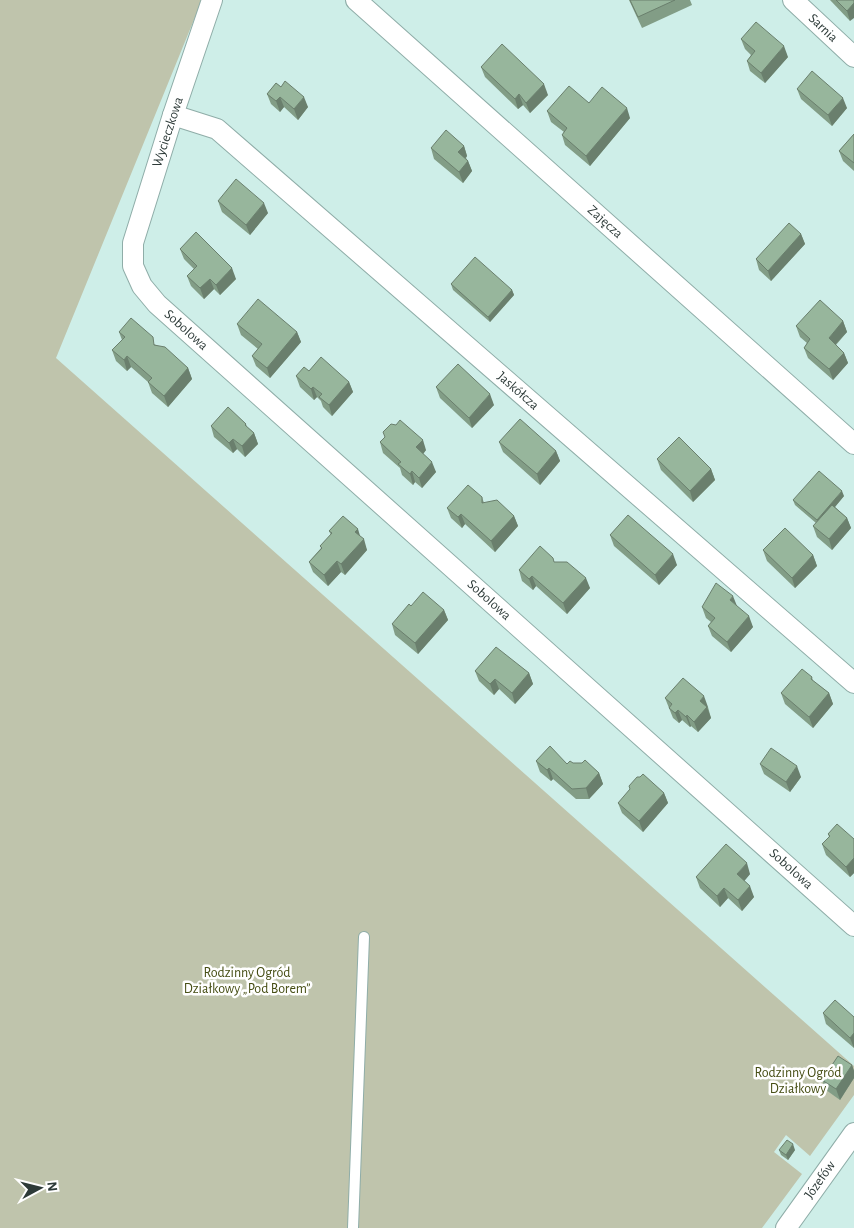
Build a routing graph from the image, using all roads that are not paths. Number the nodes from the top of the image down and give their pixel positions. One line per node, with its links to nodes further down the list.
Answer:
1 (212, 0): 5 (street, Wycieczkowa)
2 (356, 0): 7 (street, Zajęcza)
3 (793, 0): 4 (street, Sarnia)
4 (854, 57)
5 (172, 115): 6 (street, Wycieczkowa); 8 (street, Jaskółcza)
6 (133, 266): 9 (street, Sobolowa)
7 (854, 444)
8 (854, 683)
9 (854, 926)
10 (364, 937): 12 (lane)
11 (854, 1133): 13 (street, Józefów)
12 (353, 1228)
13 (786, 1228)

